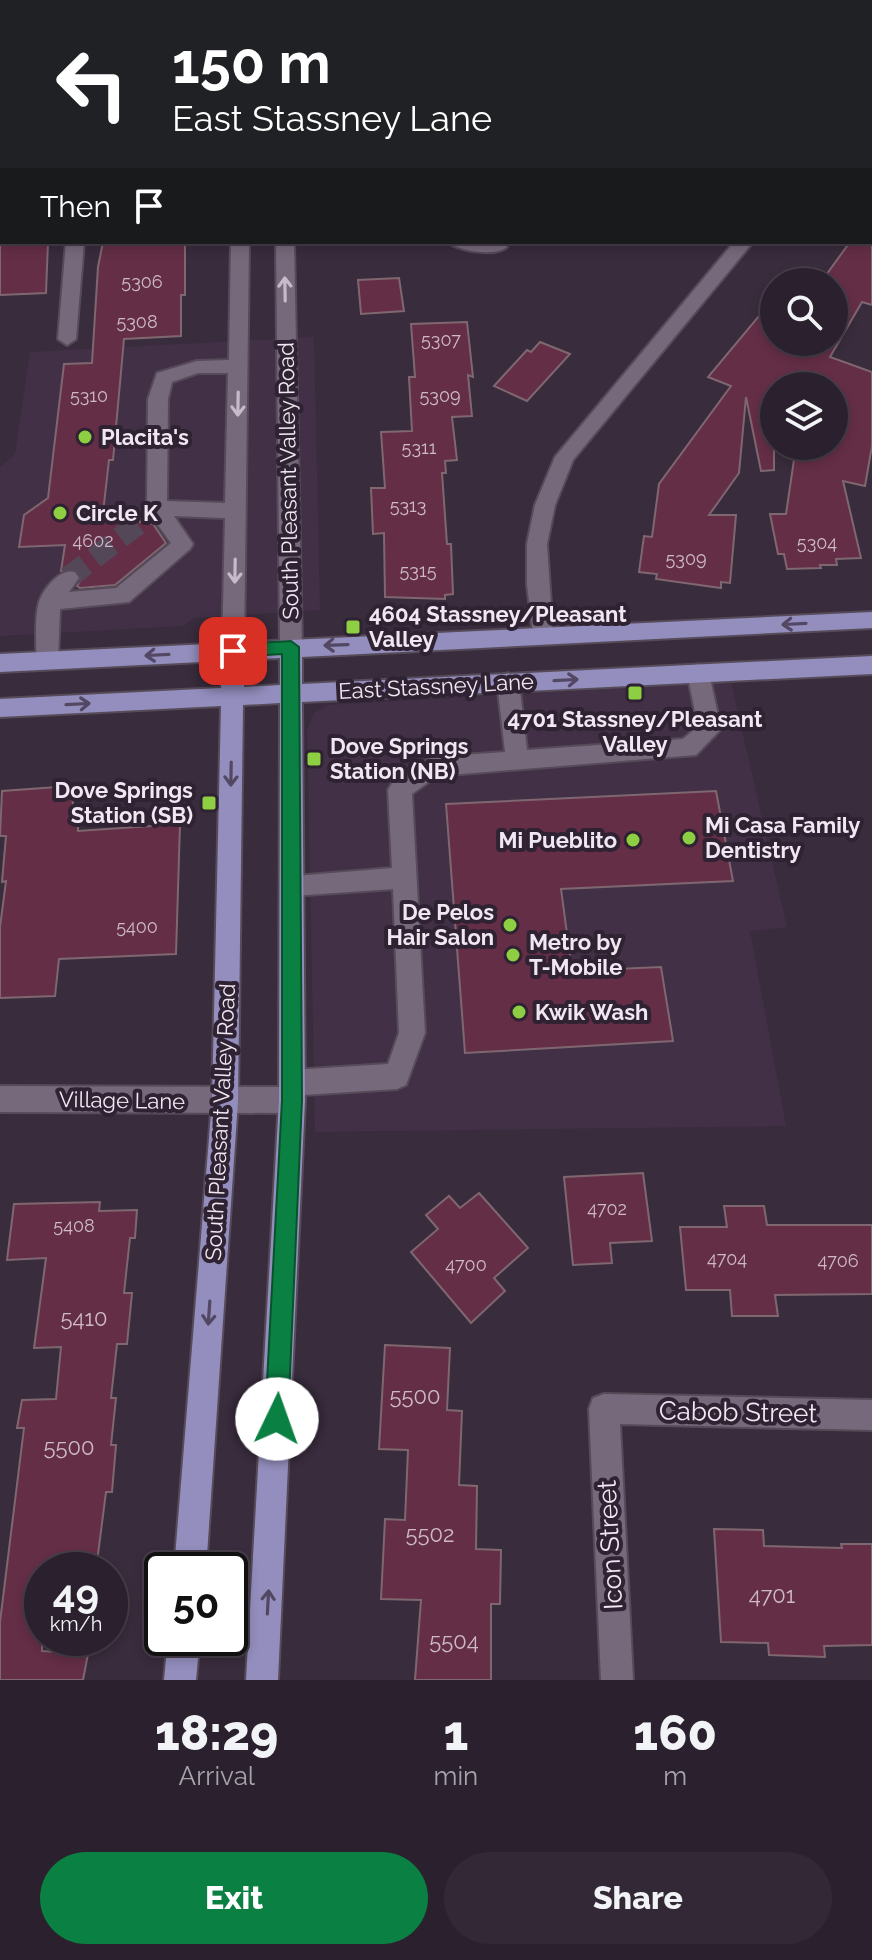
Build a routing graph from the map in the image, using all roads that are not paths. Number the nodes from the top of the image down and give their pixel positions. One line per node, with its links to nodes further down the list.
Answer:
1 (75, 244): 7 (street)
2 (240, 244): 8 (street, South Pleasant Valley Road)
3 (285, 244): 15 (street, South Pleasant Valley Road, one-way to 3)
4 (473, 244): 6 (street)
5 (742, 244): 14 (street)
6 (498, 247)
7 (67, 339)
8 (238, 366): 9 (street, South Pleasant Valley Road, one-way to 9); 10 (street)
9 (236, 511): 10 (street); 16 (street, South Pleasant Valley Road, one-way to 16)
10 (152, 513): 12 (street)
11 (68, 578): 12 (street)
12 (50, 602): 17 (street)
13 (872, 620): 14 (main road, East Stassney Lane, one-way to 14)
14 (542, 635): 15 (main road, East Stassney Lane, one-way to 15)
15 (291, 647): 16 (main road, East Stassney Lane); 22 (main road, South Pleasant Valley Road)
16 (233, 651): 17 (main road, East Stassney Lane, one-way to 17); 23 (main road, South Pleasant Valley Road)
17 (47, 660): 18 (main road, East Stassney Lane)
18 (0, 663)
19 (872, 665): 20 (main road, East Stassney Lane)
20 (698, 673): 21 (main road, East Stassney Lane, one-way to 20); 25 (street)
21 (508, 682): 22 (main road, East Stassney Lane); 25 (street)
22 (292, 693): 23 (main road, East Stassney Lane); 27 (main road, South Pleasant Valley Road)
23 (233, 696): 24 (main road, East Stassney Lane, one-way to 23); 30 (main road, South Pleasant Valley Road, one-way to 30)
24 (0, 708)
25 (517, 760): 26 (street)
26 (405, 878): 27 (street); 28 (street, Village Lane)
27 (292, 885): 28 (main road, South Pleasant Valley Road)
28 (292, 1091): 30 (street, Village Lane); 36 (main road, South Pleasant Valley Road, one-way to 28)
29 (0, 1099): 30 (street, Village Lane)
30 (225, 1101): 33 (main road, South Pleasant Valley Road, one-way to 33)
31 (604, 1409): 32 (street, Cabob Street); 37 (street, Icon Street)
32 (872, 1415)
33 (191, 1552)
34 (182, 1656): 35 (main road)
35 (180, 1680)
36 (262, 1680)
37 (617, 1680)

